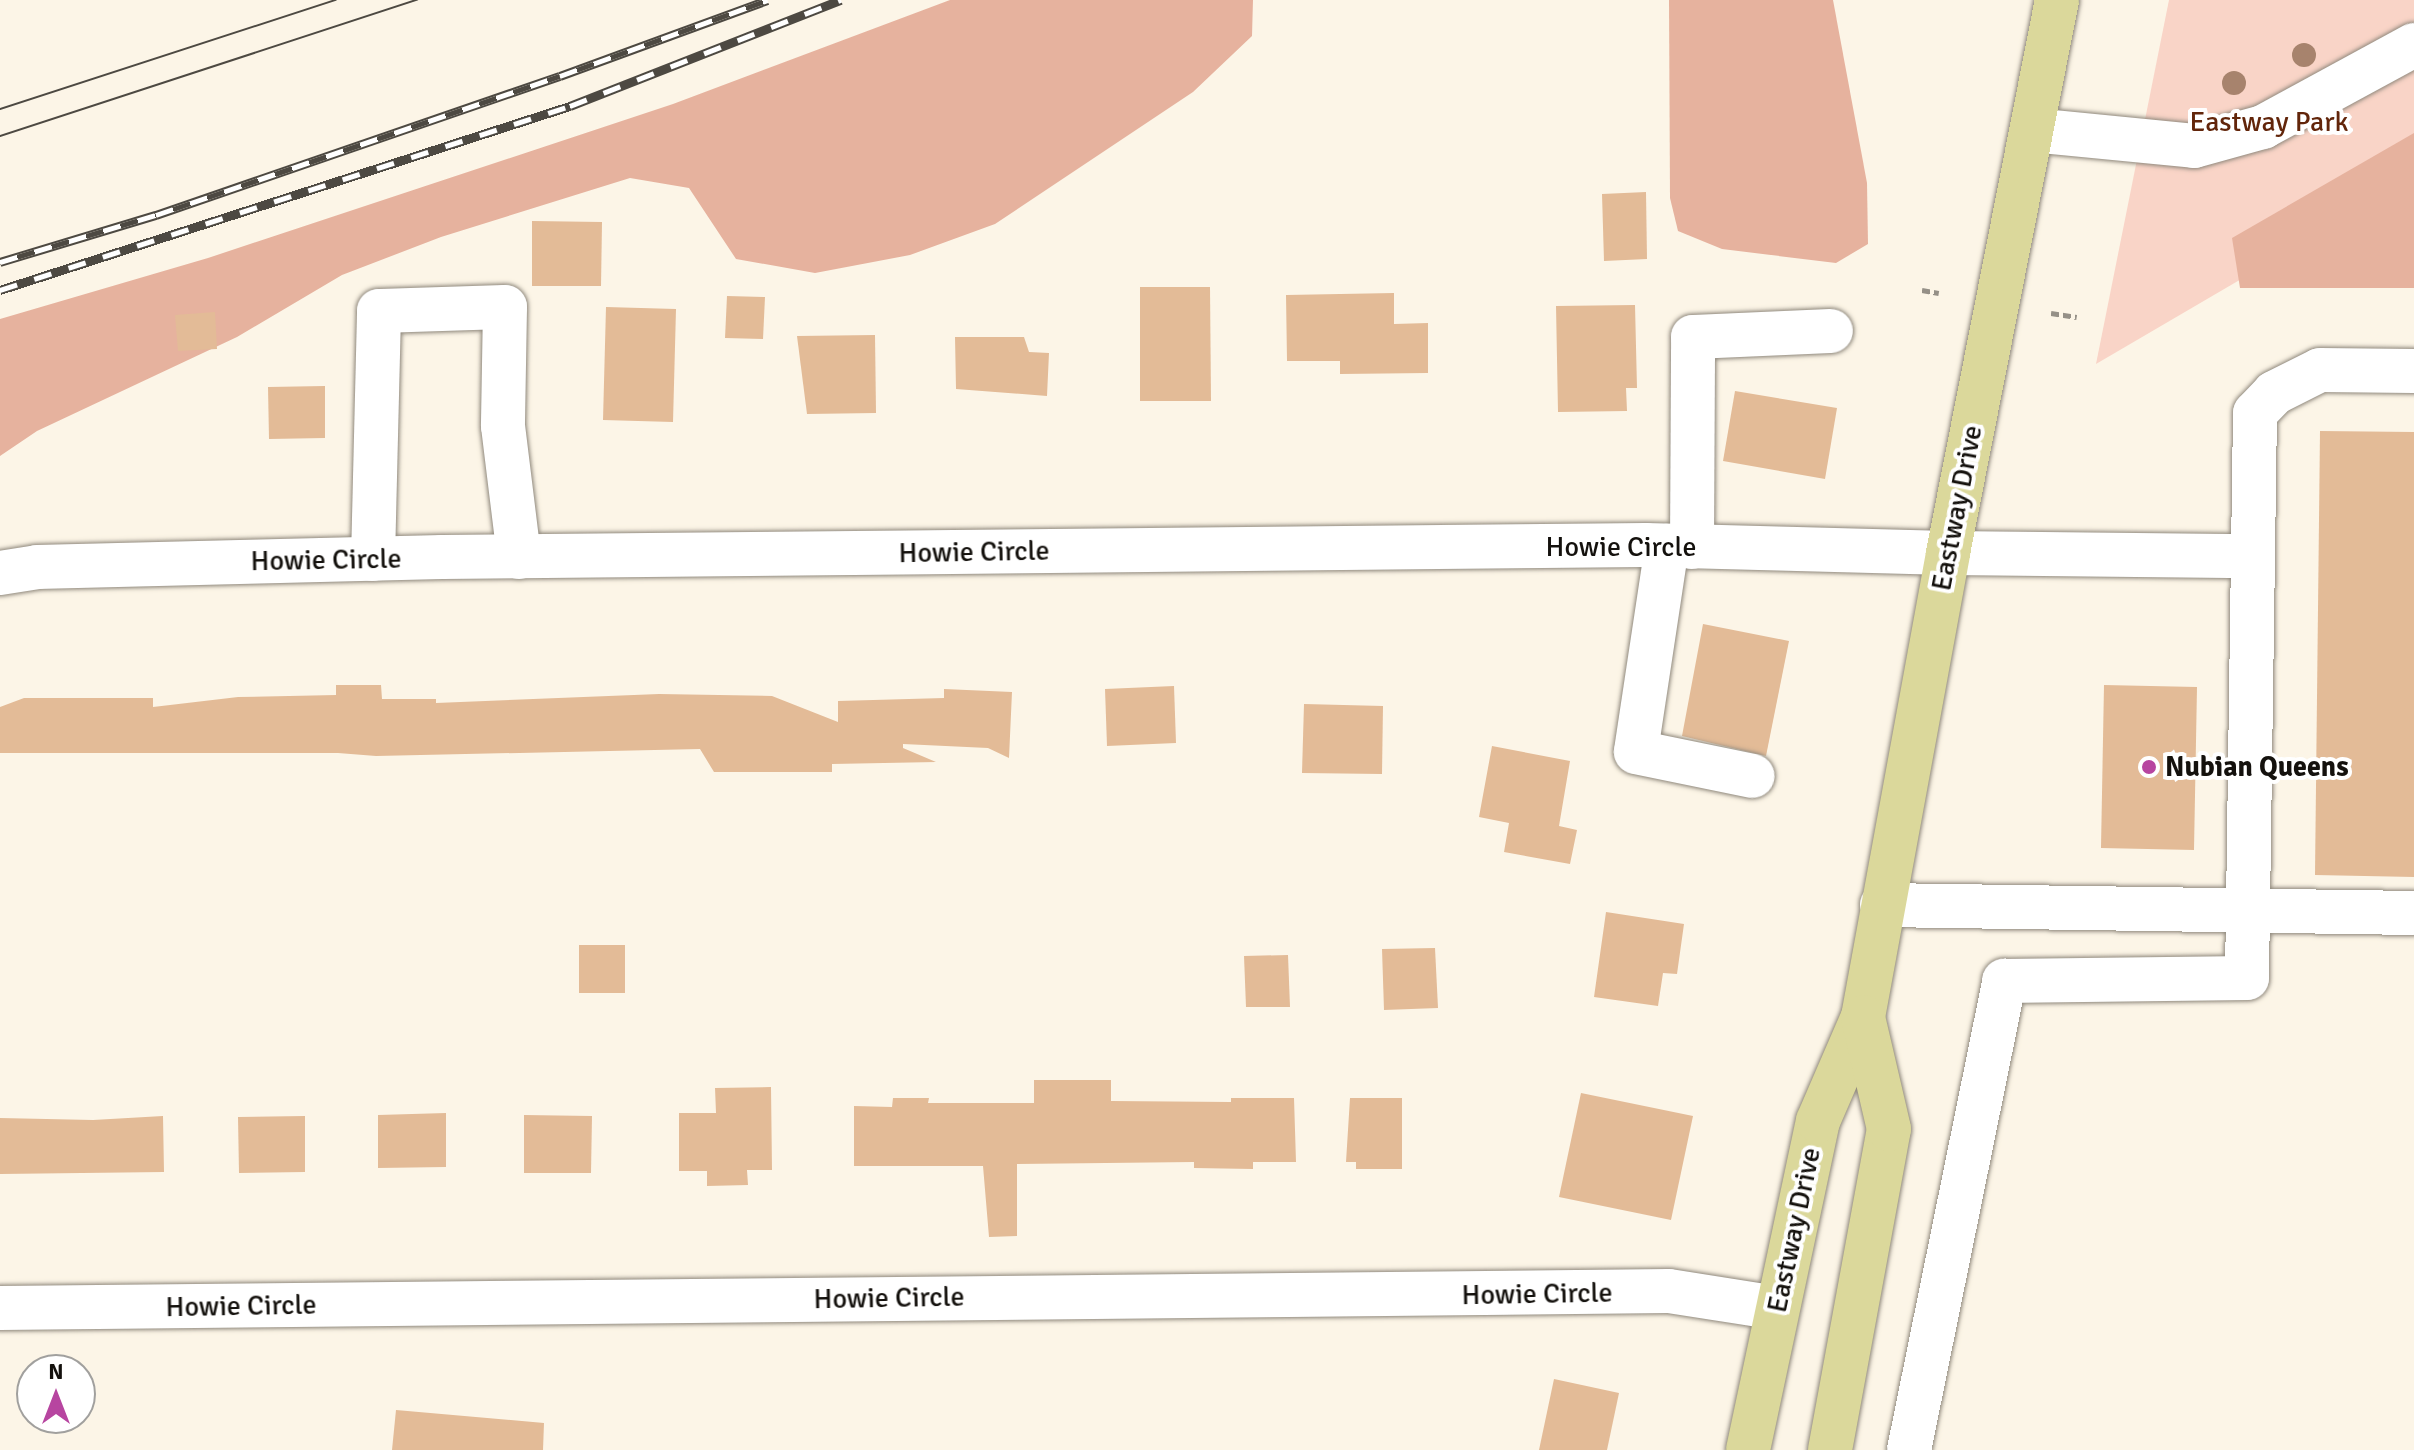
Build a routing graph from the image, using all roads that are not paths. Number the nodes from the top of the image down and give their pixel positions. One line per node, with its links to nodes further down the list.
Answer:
1 (2057, 0): 3 (main road, Eastway Drive)
2 (2414, 45): 3 (street)
3 (2032, 130): 7 (main road, Eastway Drive)
4 (1831, 331): 6 (street)
5 (2414, 371): 8 (street)
6 (1679, 546): 7 (street, Howie Circle); 9 (street, Howie Circle); 12 (street)
7 (1948, 553): 8 (street, Howie Circle); 13 (main road, Eastway Drive)
8 (2253, 556): 14 (street)
9 (519, 557): 10 (street, Howie Circle); 10 (street)
10 (373, 559): 11 (street, Howie Circle)
11 (0, 573)
12 (1753, 776)
13 (1882, 905): 14 (street); 16 (main road, Eastway Drive)
14 (2248, 911): 15 (street); 21 (street)
15 (2414, 913)
16 (1863, 1017): 18 (main road, Eastway Drive); 20 (main road, Eastway Drive)
17 (0, 1308): 18 (street, Howie Circle)
18 (1777, 1308): 19 (main road, Eastway Drive)
19 (1748, 1450)
20 (1830, 1450)
21 (1909, 1450)

